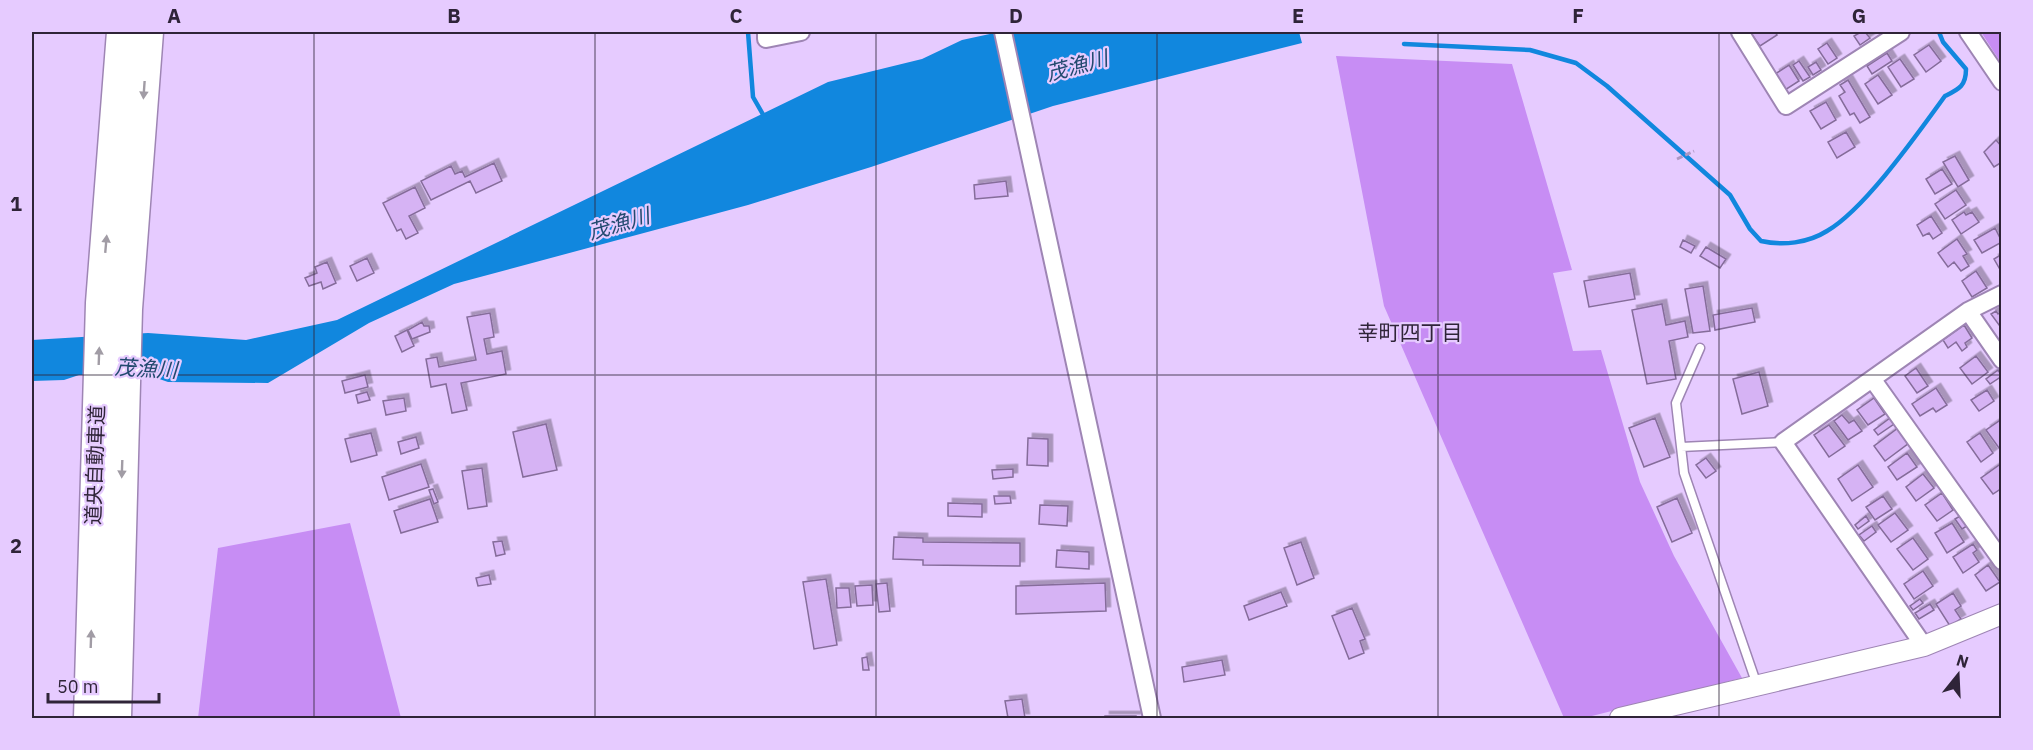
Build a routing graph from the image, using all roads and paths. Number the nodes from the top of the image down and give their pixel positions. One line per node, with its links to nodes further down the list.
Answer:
1 (122, 32): 13 (highway, 道央自動車道, one-way to 1)
2 (148, 32): 13 (highway, 道央自動車道, one-way to 13)
3 (765, 32): 4 (street)
4 (801, 32)
5 (1003, 32): 27 (street)
6 (1740, 32): 7 (street)
7 (1901, 32)
8 (1968, 32): 9 (street)
9 (2001, 82)
10 (1694, 151): 11 (path)
11 (1677, 159)
12 (2001, 294): 14 (street)
13 (114, 306): 18 (highway, 道央自動車道)
14 (1968, 311): 16 (street); 17 (street)
15 (1700, 348): 20 (lane)
16 (2001, 360)
17 (1873, 380): 19 (street); 21 (street)
18 (110, 409): 25 (highway, 道央自動車道, one-way to 18); 26 (highway, 道央自動車道, one-way to 26)
19 (1783, 442): 20 (lane); 23 (street)
20 (1681, 447): 24 (lane)
21 (2001, 561)
22 (2001, 615): 23 (street)
23 (1924, 646): 24 (street)
24 (1758, 686): 28 (street)
25 (89, 718)
26 (116, 718)
27 (1152, 718)
28 (1620, 718)

